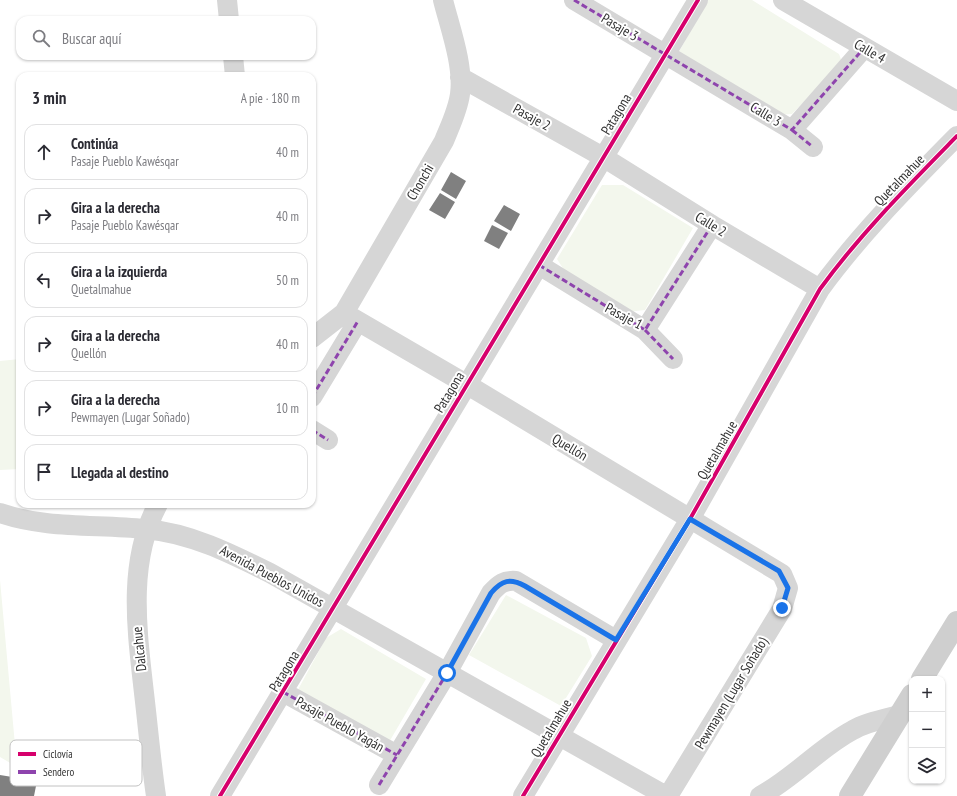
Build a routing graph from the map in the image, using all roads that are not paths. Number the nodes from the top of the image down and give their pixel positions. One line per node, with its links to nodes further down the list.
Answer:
1 (227, 0): 6 (street)
2 (443, 0): 11 (street, Chonchi)
3 (574, 0): 8 (street, Pasaje 3)
4 (698, 0): 8 (street, Patagona)
5 (783, 0): 7 (street, Calle 4)
6 (229, 16)
7 (864, 48): 12 (street, Calle 4); 13 (street, Calle 3)
8 (666, 54): 13 (street, Calle 3); 16 (street, Patagona)
9 (233, 60): 10 (street)
10 (235, 72)
11 (460, 76): 16 (street, Pasaje 2); 20 (street, Chonchi)
12 (957, 102)
13 (792, 130): 15 (street)
14 (957, 136): 19 (street, Quetalmahue)
15 (813, 147)
16 (603, 157): 17 (street, Calle 2); 18 (street, Patagona)
17 (712, 225): 19 (street, Calle 2); 21 (street, Pasaje 1)
18 (539, 265): 21 (street, Pasaje 1); 24 (street, Patagona)
19 (820, 289): 28 (street, Quetalmahue)
20 (351, 317): 22 (street, Chonchi); 24 (street, Quellón); 25 (street)
21 (645, 330): 23 (street)
22 (316, 336)
23 (673, 360)
24 (466, 384): 28 (street, Quellón); 31 (street, Patagona)
25 (316, 389)
26 (156, 508): 29 (street, Dalcahue)
27 (0, 513): 29 (street, Avenida Pueblos Unidos)
28 (690, 519): 30 (street, Quellón); 33 (street, Quetalmahue)
29 (146, 529): 31 (street, Avenida Pueblos Unidos); 42 (street, Dalcahue)
30 (788, 588): 45 (street, Pewmayen (Lugar Soñado))
31 (334, 608): 34 (street, Avenida Pueblos Unidos); 36 (street, Patagona)
32 (957, 622): 35 (street)
33 (616, 640): 34 (street, Pasaje Pueblo Yagán); 39 (street, Quetalmahue)
34 (447, 673): 39 (street, Avenida Pueblos Unidos); 40 (street, Pasaje Pueblo Yagán)
35 (924, 676)
36 (283, 692): 40 (street, Pasaje Pueblo Yagán); 43 (street, Patagona)
37 (909, 700): 38 (street)
38 (900, 715): 46 (street); 47 (street)
39 (559, 736): 44 (street, Quetalmahue); 45 (street, Avenida Pueblos Unidos)
40 (397, 755): 41 (street, Pasaje Pueblo Yagán)
41 (379, 785)
42 (156, 796)
43 (220, 796)
44 (524, 796)
45 (667, 796)
46 (760, 796)
47 (850, 796)

